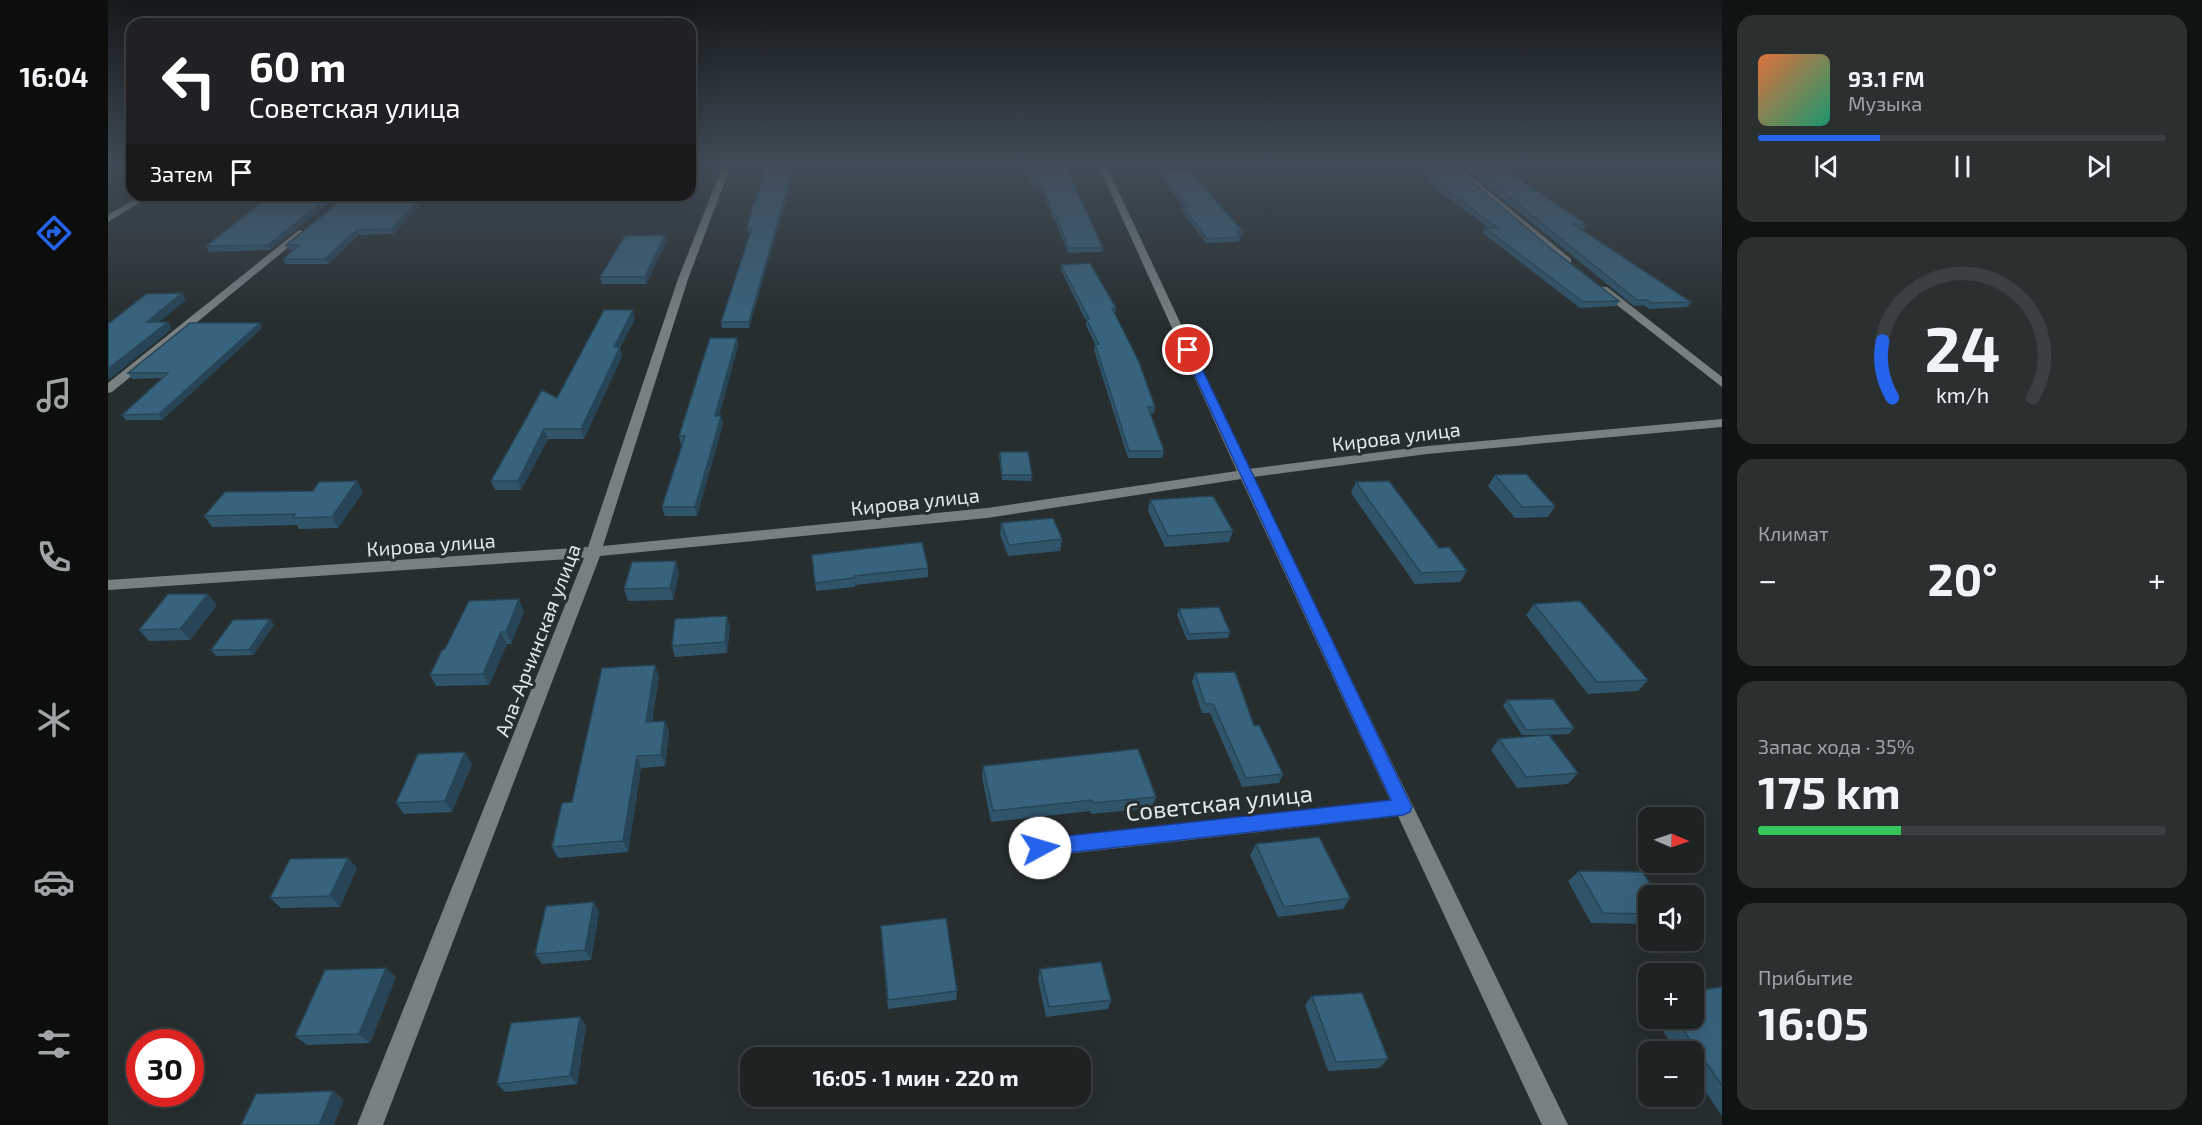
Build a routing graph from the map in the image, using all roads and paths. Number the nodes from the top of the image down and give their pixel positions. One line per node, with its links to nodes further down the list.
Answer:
1 (707, 218): 11 (street, Ала-Арчинская улица)
2 (1126, 218): 10 (street)
3 (1515, 218): 5 (street)
4 (311, 225): 8 (street)
5 (1574, 266)
6 (1592, 280): 7 (street)
7 (1722, 383)
8 (108, 389)
9 (1722, 423): 10 (street, Кирова улица)
10 (1245, 474): 11 (street, Кирова улица); 13 (street)
11 (594, 552): 12 (street, Кирова улица); 15 (street, Ала-Арчинская улица)
12 (108, 585)
13 (1403, 807): 14 (street, Советская улица); 16 (street)
14 (1040, 848)
15 (370, 1125)
16 (1555, 1125)

